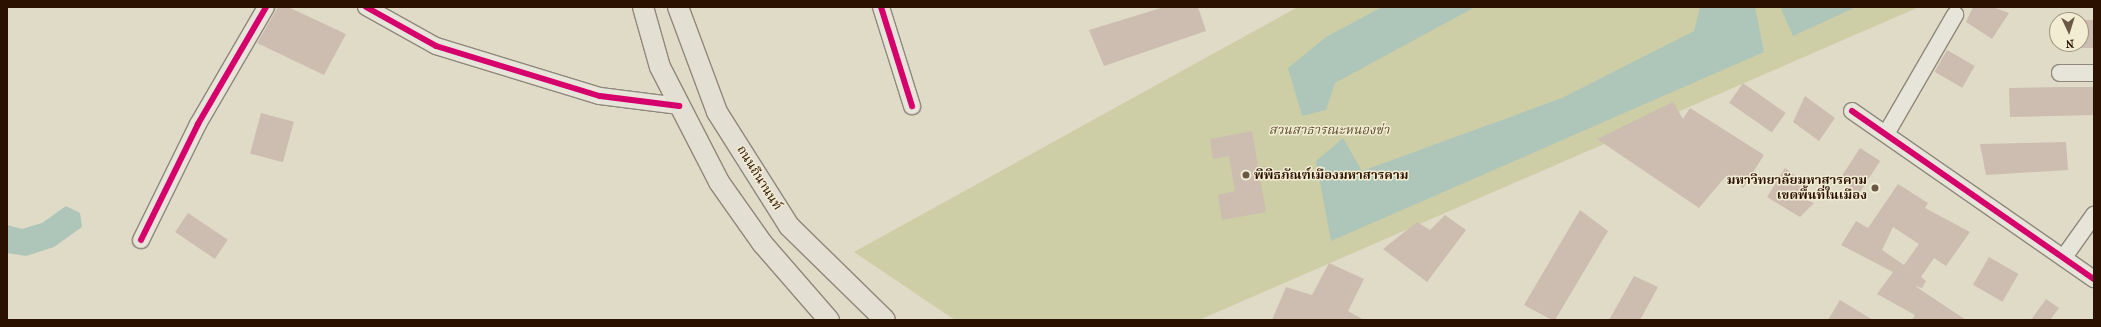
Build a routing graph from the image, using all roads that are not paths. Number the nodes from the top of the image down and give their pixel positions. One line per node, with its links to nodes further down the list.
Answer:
1 (266, 7): 14 (street)
2 (366, 7): 9 (street)
3 (643, 7): 9 (main road)
4 (678, 7): 18 (main road, ถนนถีนานนท์)
5 (881, 7): 10 (street)
6 (1955, 16): 12 (street)
7 (2060, 73): 8 (street)
8 (2094, 73)
9 (679, 106): 17 (main road)
10 (912, 106)
11 (1852, 111): 12 (street)
12 (1886, 134): 15 (street)
13 (2094, 215): 15 (street)
14 (141, 240)
15 (2064, 257): 16 (street)
16 (2094, 279)
17 (829, 320)
18 (885, 320)

